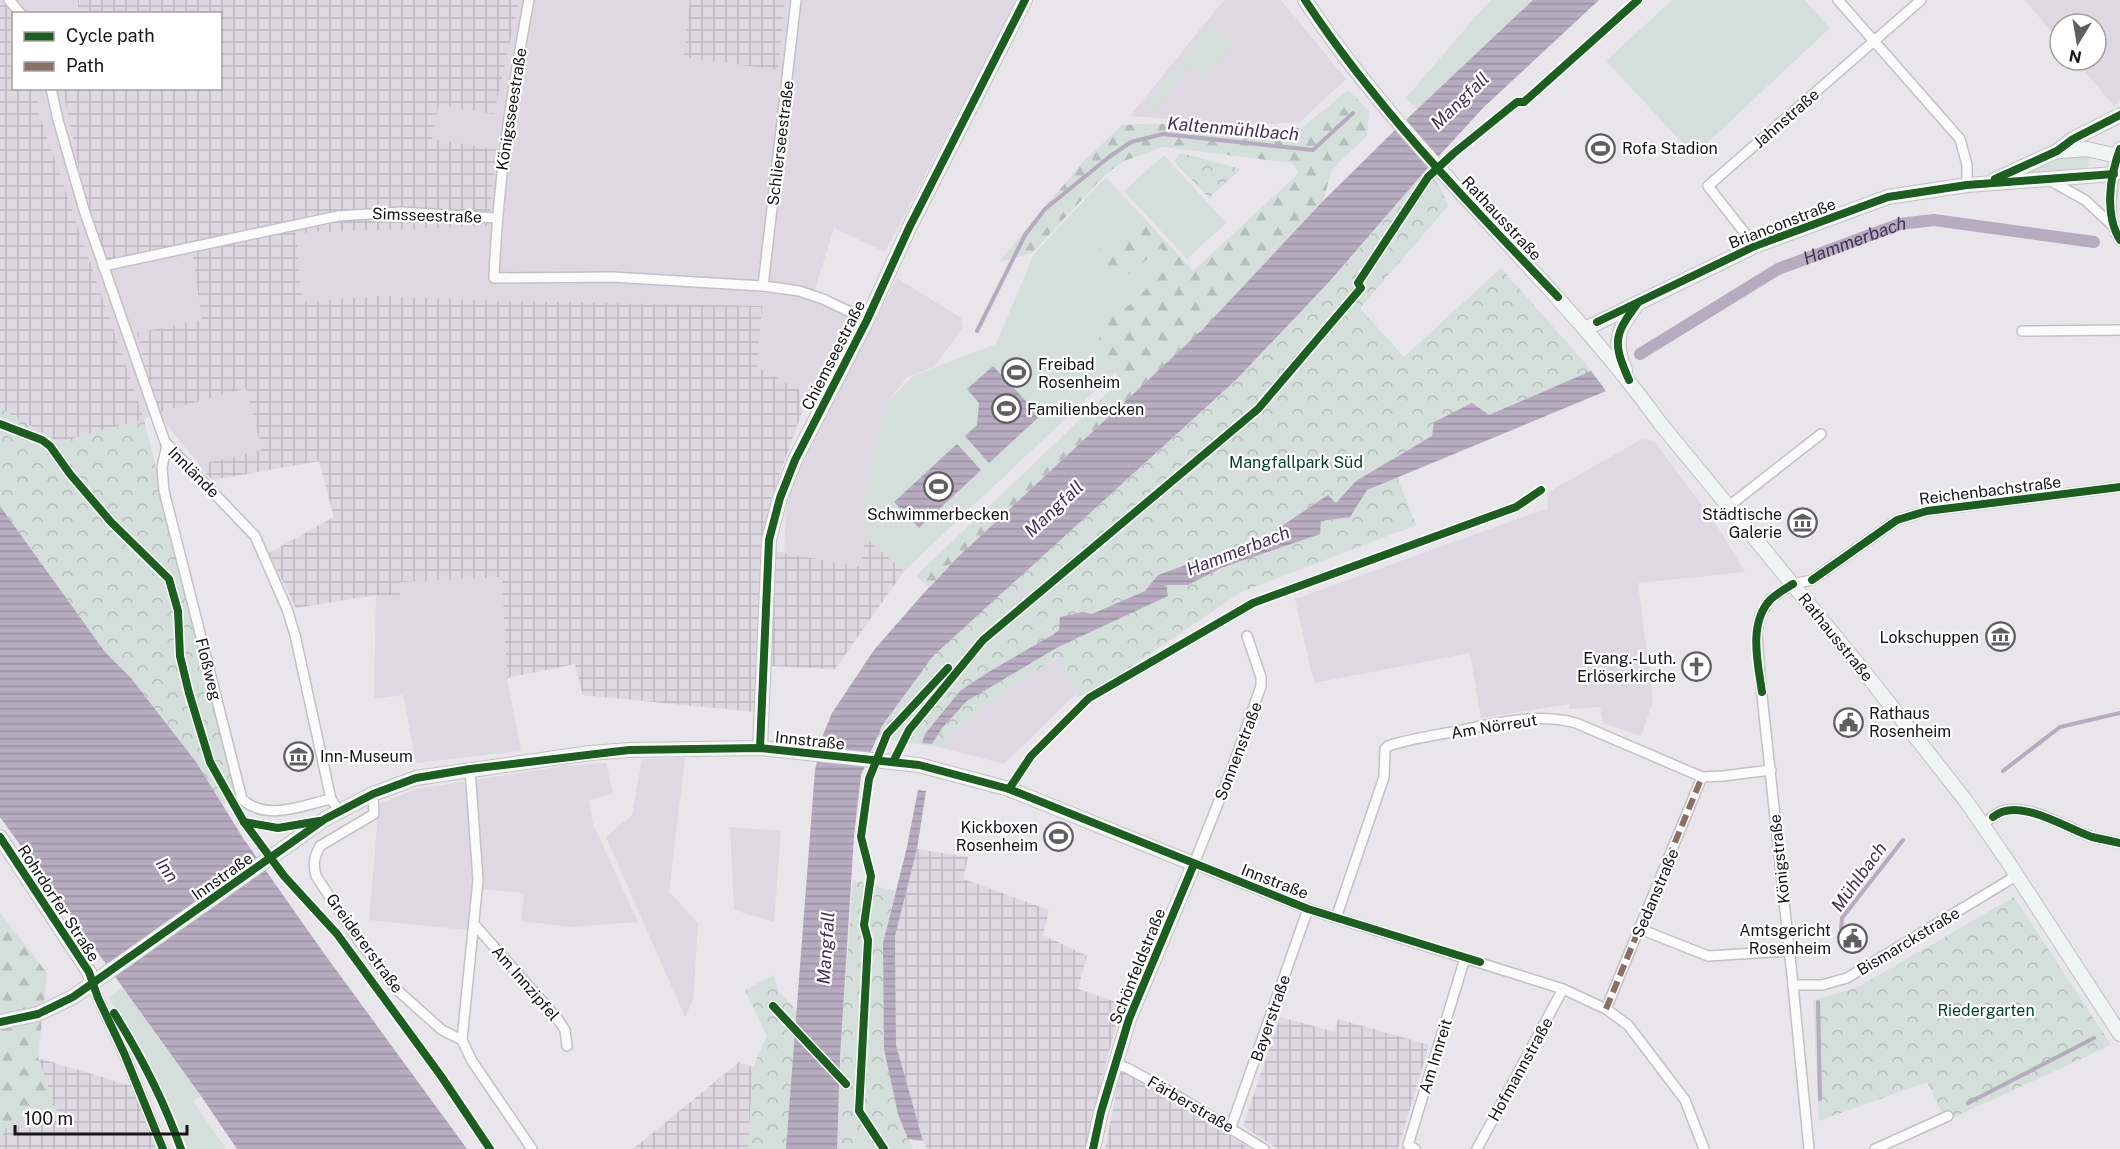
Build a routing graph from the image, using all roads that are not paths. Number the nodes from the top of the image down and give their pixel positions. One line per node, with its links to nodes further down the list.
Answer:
1 (9, 0): 8 (street)
2 (529, 0): 18 (street, Königsseestraße)
3 (796, 0): 23 (street, Schlierseestraße)
4 (1025, 0): 25 (main road, Chiemseestraße)
5 (1305, 0): 26 (main road, Rathausstraße)
6 (1838, 0): 9 (street)
7 (1921, 0): 9 (street, Jahnstraße)
8 (19, 12)
9 (1874, 41): 17 (street); 21 (street, Jahnstraße)
10 (51, 90): 22 (street, Innlände)
11 (2120, 115): 12 (main road, Brianconstraße)
12 (2057, 151): 13 (main road, Brianconstraße); 16 (main road, Brianconstraße)
13 (2119, 153): 14 (main road)
14 (2114, 174): 15 (main road, Brianconstraße); 19 (street)
15 (2049, 180): 16 (main road, Brianconstraße); 19 (street)
16 (1987, 183): 17 (main road, Brianconstraße)
17 (1967, 185): 21 (main road, Brianconstraße)
18 (496, 218): 22 (street, Simsseestraße); 23 (street, Simsseestraße)
19 (2113, 226): 20 (street)
20 (2120, 240)
21 (1755, 246): 24 (main road, Brianconstraße)
22 (103, 266): 31 (street, Innlände)
23 (763, 286): 25 (street, Simsseestraße)
24 (1639, 302): 26 (main road, Brianconstraße); 29 (main road)
25 (867, 320): 36 (main road, Chiemseestraße)
26 (1585, 329): 29 (main road, Rathausstraße)
27 (2120, 330): 28 (street)
28 (2022, 331)
29 (1629, 380): 33 (main road, Rathausstraße)
30 (1821, 434): 33 (street)
31 (166, 445): 41 (street, Innlände); 41 (street, Floßweg)
32 (2120, 487): 34 (street, Reichenbachstraße)
33 (1729, 506): 34 (main road, Rathausstraße)
34 (1793, 584): 38 (street, Königstraße); 42 (main road, Rathausstraße)
35 (1246, 636): 45 (street, Sonnenstraße)
36 (760, 748): 37 (main road, Innstraße); 45 (main road, Innstraße)
37 (470, 769): 40 (main road, Innstraße); 49 (street, Am Innzipfel)
38 (1770, 770): 39 (street, Am Nörreut); 51 (street, Königstraße)
39 (1702, 777): 48 (street, Am Nörreut); 50 (street, Sedanstraße)
40 (373, 794): 41 (main road, Innstraße); 59 (street, Greidererstraße)
41 (335, 805): 53 (main road, Innstraße)
42 (1983, 825): 44 (street); 46 (main road, Rathausstraße)
43 (0, 837): 53 (main road, Rohrdorfer Straße)
44 (2120, 843)
45 (1194, 864): 47 (street, Innstraße); 61 (main road, Schönfeldstraße)
46 (2016, 876): 54 (street, Bismarckstraße); 58 (main road, Rathausstraße)
47 (1308, 909): 48 (street, Innstraße); 63 (street, Bayerstraße)
48 (1335, 918): 52 (street, Innstraße)
49 (474, 924): 59 (street, Am Innzipfel); 60 (street, Am Innzipfel)
50 (1640, 929): 51 (street); 56 (street, Sedanstraße)
51 (1790, 951): 54 (street, Königstraße)
52 (1466, 958): 55 (street, Innstraße); 68 (street, Am Innreit)
53 (93, 984): 57 (main road, Innstraße); 64 (street)
54 (1793, 986): 71 (street, Königstraße)
55 (1563, 989): 56 (street, Innstraße); 69 (street, Hofmannstraße)
56 (1606, 1009): 70 (street, Innstraße)
57 (0, 1022)
58 (2120, 1034)
59 (462, 1040): 65 (street)
60 (567, 1046)
61 (1116, 1064): 63 (street, Färberstraße); 66 (main road, Schönfeldstraße)
62 (1948, 1116): 72 (street)
63 (1231, 1127): 67 (street, Färberstraße)
64 (163, 1149)
65 (532, 1149)
66 (1093, 1149)
67 (1264, 1149)
68 (1415, 1149)
69 (1477, 1149)
70 (1704, 1149)
71 (1809, 1149)
72 (1875, 1149)

